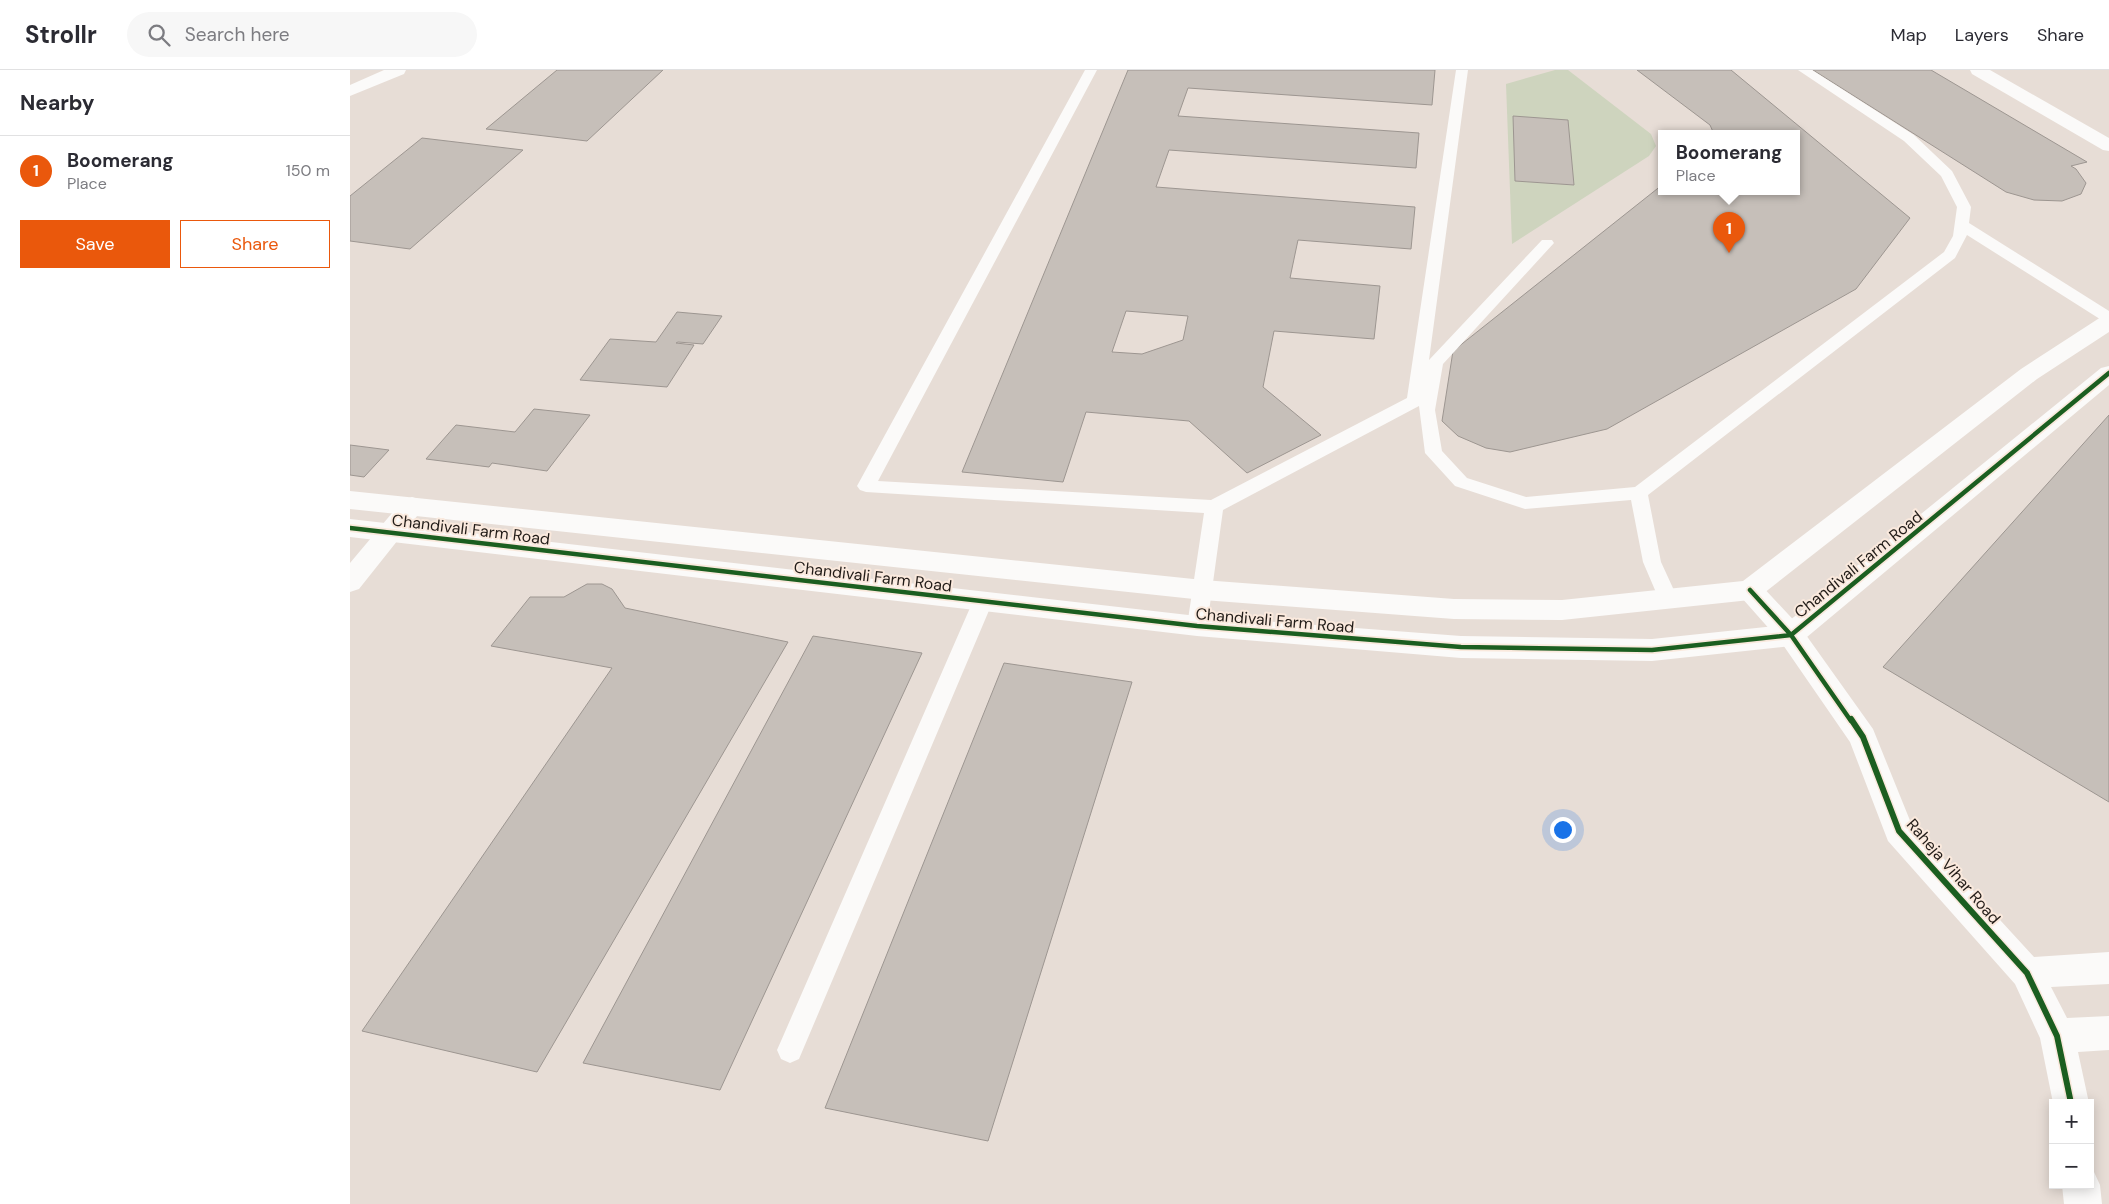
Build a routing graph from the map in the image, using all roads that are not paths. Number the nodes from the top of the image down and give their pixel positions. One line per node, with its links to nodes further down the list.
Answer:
1 (398, 70): 6 (street)
2 (1091, 70): 16 (lane)
3 (1462, 70): 16 (lane)
4 (1804, 70): 8 (lane)
5 (1978, 70): 7 (street)
6 (350, 91)
7 (2109, 146)
8 (1962, 225): 10 (lane); 13 (lane)
9 (1547, 243): 13 (lane)
10 (2109, 318)
11 (2109, 322): 21 (street)
12 (2109, 373): 25 (street, Chandivali Farm Road)
13 (1639, 493): 22 (lane)
14 (350, 500): 15 (street)
15 (412, 506): 18 (street); 20 (street)
16 (1214, 507): 20 (lane)
17 (350, 528): 18 (street, Chandivali Farm Road)
18 (388, 532): 19 (street); 23 (street, Chandivali Farm Road)
19 (350, 582)
20 (1203, 590): 22 (street); 24 (lane)
21 (1750, 590): 22 (street); 25 (street, Raheja Vihar Road)
22 (1668, 598)
23 (983, 602): 24 (street, Chandivali Farm Road); 30 (lane)
24 (1197, 626): 25 (street, Chandivali Farm Road)
25 (1791, 635): 27 (street, Raheja Vihar Road)
26 (2109, 968): 27 (street)
27 (2027, 973): 29 (street, Raheja Vihar Road)
28 (2109, 1034): 29 (street)
29 (2057, 1036): 31 (street, Raheja Vihar Road)
30 (790, 1050)
31 (2070, 1099)
32 (2081, 1189): 33 (street)
33 (2083, 1204)

